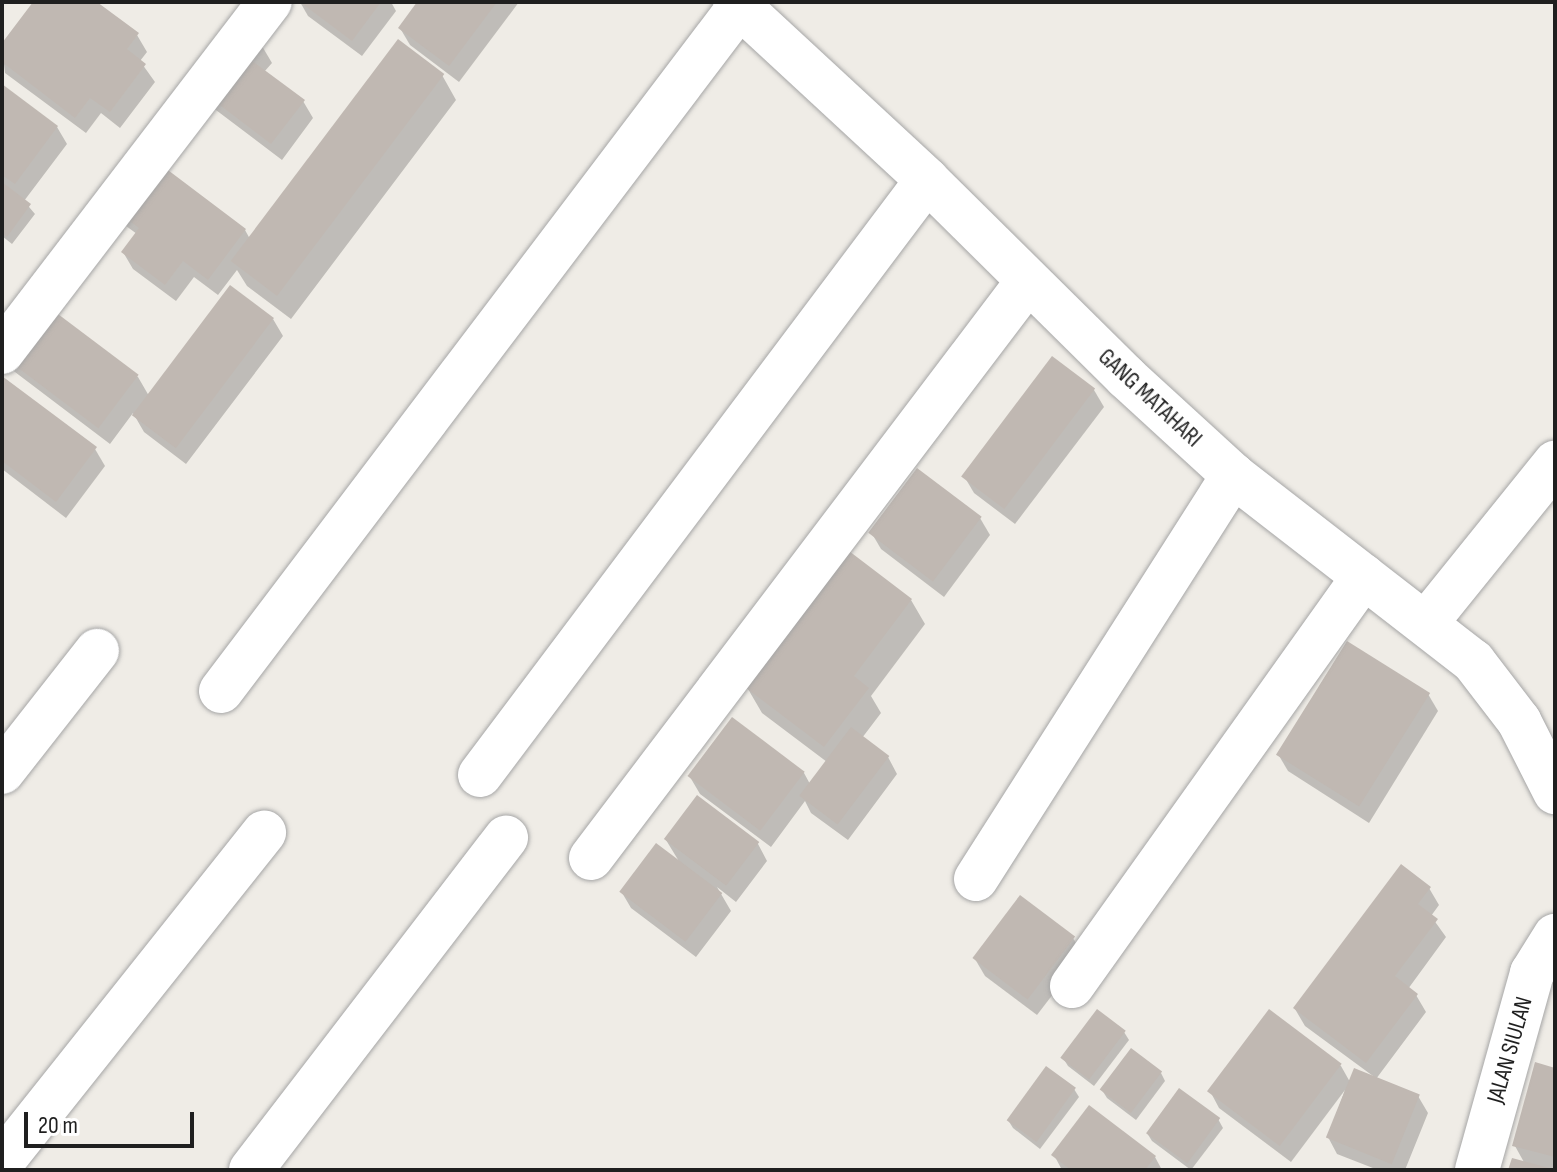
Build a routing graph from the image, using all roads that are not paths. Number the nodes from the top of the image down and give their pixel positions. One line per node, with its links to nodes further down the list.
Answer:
1 (270, 2): 5 (street)
2 (738, 4): 3 (street, GANG MATAHARI); 11 (street)
3 (927, 180): 4 (street, GANG MATAHARI); 13 (street)
4 (1028, 281): 7 (street, GANG MATAHARI); 17 (street)
5 (2, 352)
6 (1555, 463): 9 (street)
7 (1233, 475): 8 (street, GANG MATAHARI); 18 (street)
8 (1364, 576): 9 (street, GANG MATAHARI); 20 (street)
9 (1426, 623): 14 (street, GANG MATAHARI)
10 (97, 651): 12 (street)
11 (221, 691)
12 (2, 772)
13 (480, 775)
14 (1555, 792)
15 (264, 833): 21 (street)
16 (506, 838): 22 (street)
17 (591, 858)
18 (976, 879)
19 (1555, 936): 23 (street, JALAN SIULAN)
20 (1072, 986)
21 (2, 1162)
22 (251, 1170)
23 (1477, 1170)

